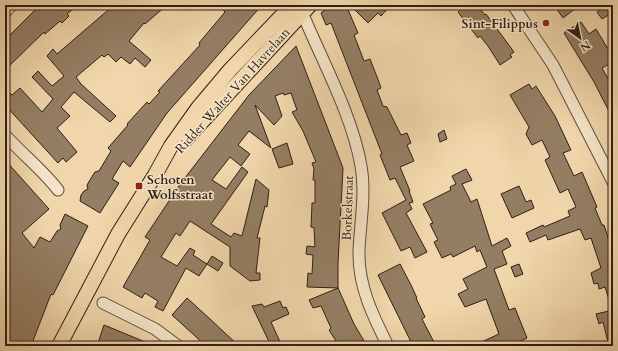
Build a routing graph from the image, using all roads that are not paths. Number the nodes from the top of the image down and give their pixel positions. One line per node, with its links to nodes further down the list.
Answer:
1 (12, 5): 4 (street)
2 (512, 5): 6 (street)
3 (301, 7): 8 (main road, Ridder Walter Van Havrelaan); 13 (street, Borkelstraat)
4 (5, 12)
5 (5, 135): 7 (street)
6 (613, 182)
7 (58, 190)
8 (83, 301): 10 (main road, Ridder Walter Van Havrelaan); 11 (main road, Ridder Walter Van Havrelaan)
9 (102, 303): 12 (street)
10 (59, 346)
11 (68, 346)
12 (178, 346)
13 (388, 346)

